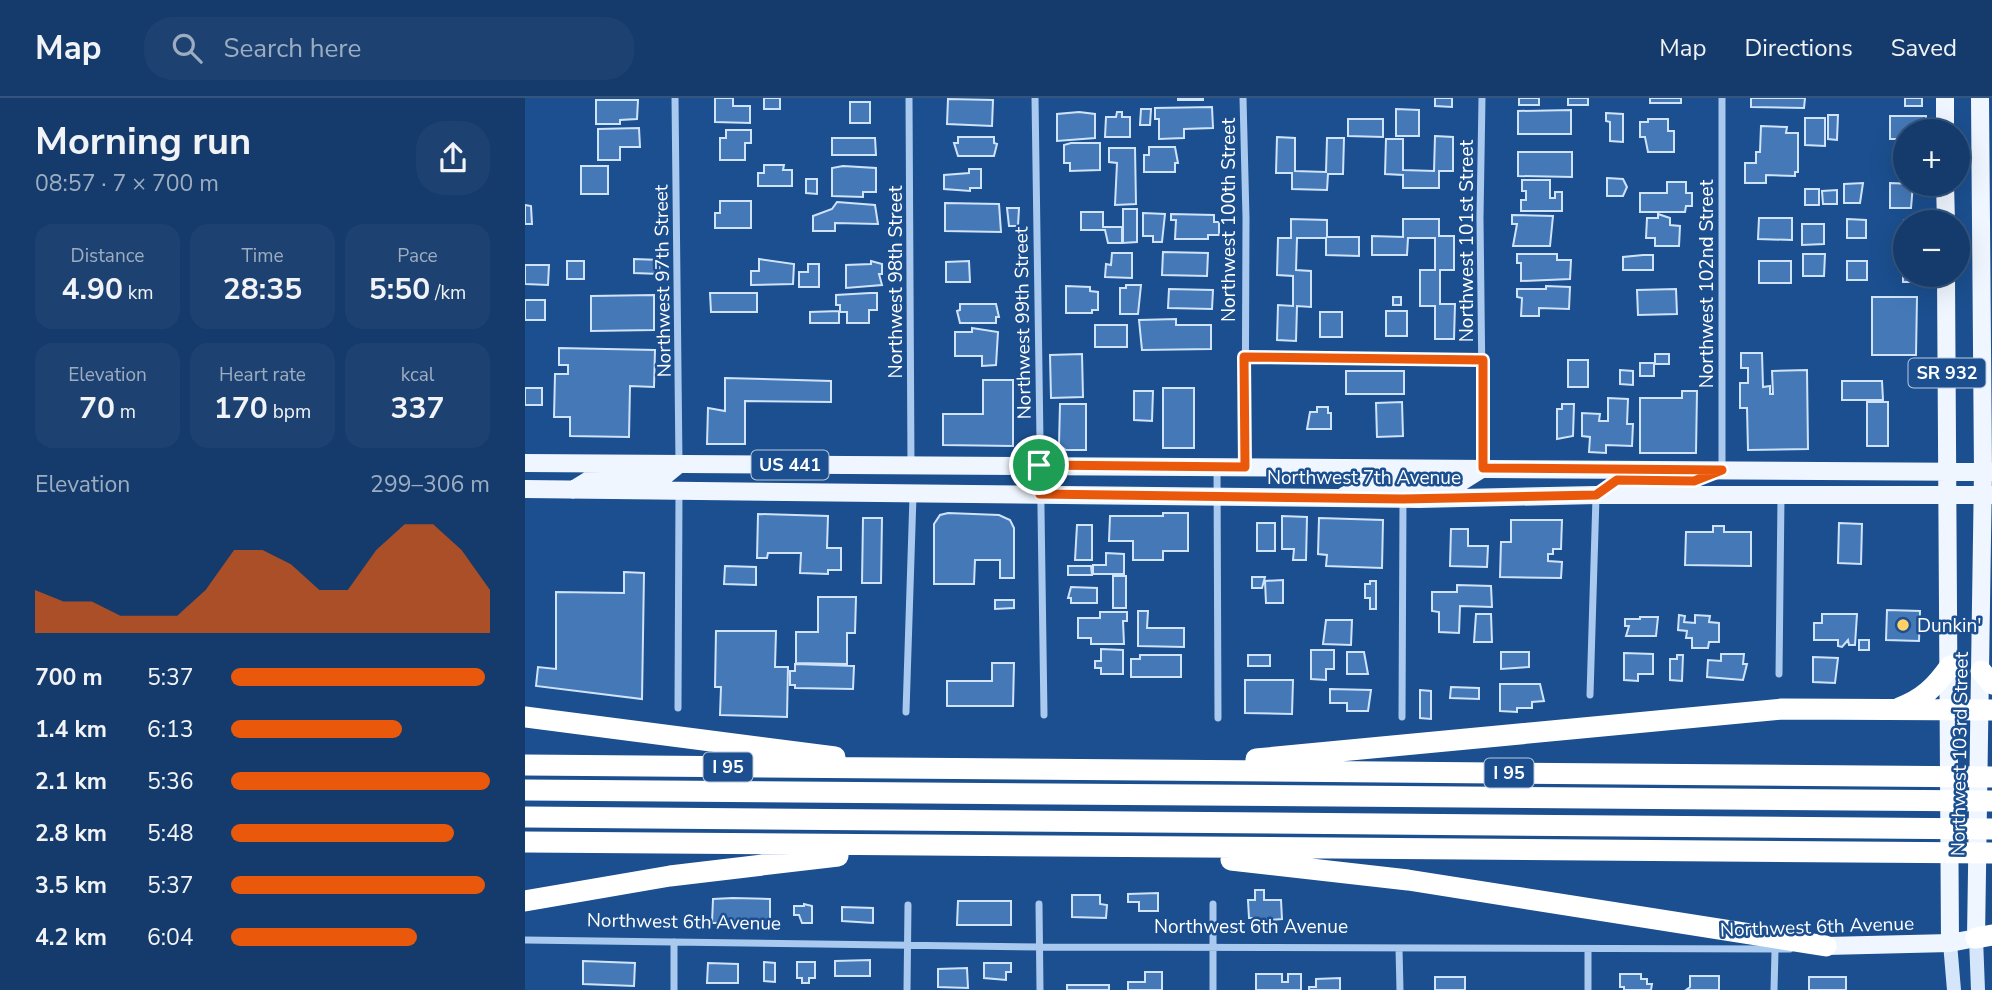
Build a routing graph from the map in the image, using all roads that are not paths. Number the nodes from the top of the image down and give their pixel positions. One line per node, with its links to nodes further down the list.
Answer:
1 (675, 98): 14 (street, Northwest 97th Street)
2 (909, 98): 15 (street, Northwest 98th Street)
3 (1035, 98): 16 (street, Northwest 99th Street)
4 (1243, 98): 11 (street, Northwest 100th Street)
5 (1482, 98): 12 (street, Northwest 101st Street)
6 (1722, 98): 20 (street, Northwest 102nd Street)
7 (1945, 98): 9 (main road)
8 (1980, 98): 22 (main road, Northwest 103rd Street / SR 932)
9 (1945, 119)
10 (1946, 287): 21 (main road, Northwest 103rd Street / SR 932)
11 (1244, 357): 12 (street); 18 (street, Northwest 100th Street)
12 (1483, 360): 19 (street, Northwest 101st Street)
13 (525, 463): 14 (main road, Northwest 7th Avenue / US 441)
14 (679, 464): 15 (main road, Northwest 7th Avenue / US 441); 24 (main road)
15 (911, 465): 16 (main road, Northwest 7th Avenue / US 441)
16 (1039, 465): 17 (main road, Northwest 7th Avenue / US 441); 27 (street, Northwest 99th Street)
17 (1217, 467): 18 (main road, Northwest 7th Avenue / US 441); 33 (street)
18 (1245, 467): 19 (main road, Northwest 7th Avenue / US 441)
19 (1483, 468): 20 (main road, Northwest 7th Avenue / US 441); 32 (main road)
20 (1722, 470): 21 (main road, Northwest 7th Avenue / US 441); 28 (main road)
21 (1947, 472): 22 (main road, Northwest 7th Avenue / US 441); 30 (main road, Northwest 103rd Street / SR 932)
22 (1987, 472): 31 (main road, Northwest 103rd Street / SR 932)
23 (525, 489): 24 (main road, Northwest 7th Avenue / US 441)
24 (573, 490): 25 (main road, Northwest 7th Avenue / US 441)
25 (679, 492): 26 (main road, Northwest 7th Avenue / US 441); 39 (street)
26 (913, 494): 27 (main road, Northwest 7th Avenue / US 441); 43 (street)
27 (1040, 494): 33 (main road, Northwest 7th Avenue / US 441); 44 (street, Northwest 99th Street)
28 (1596, 495): 29 (main road, Northwest 7th Avenue / US 441); 34 (main road, Northwest 7th Avenue / US 441); 38 (street)
29 (1781, 495): 30 (main road, Northwest 7th Avenue / US 441); 36 (street)
30 (1948, 495): 31 (main road, Northwest 7th Avenue / US 441); 35 (main road, Northwest 103rd Street / SR 932)
31 (1987, 495): 37 (main road, Northwest 103rd Street / SR 932)
32 (1341, 497): 33 (main road, Northwest 7th Avenue / US 441); 34 (main road, Northwest 7th Avenue / US 441)
33 (1217, 498): 47 (street)
34 (1403, 499): 46 (street)
35 (1949, 666): 40 (main road, Northwest 103rd Street / SR 932); 42 (highway)
36 (1779, 674)
37 (1987, 678): 41 (main road, Northwest 103rd Street / SR 932)
38 (1590, 695)
39 (678, 708)
40 (1950, 710): 41 (highway); 42 (highway); 67 (main road, Northwest 103rd Street / SR 932)
41 (1986, 710): 64 (main road, Northwest 103rd Street / SR 932)
42 (1892, 711): 50 (highway)
43 (906, 712)
44 (1044, 715)
45 (525, 717): 49 (highway)
46 (1402, 717)
47 (1218, 718)
48 (525, 765): 49 (highway, I 95)
49 (931, 768): 50 (highway, I 95)
50 (1125, 770): 51 (highway, I 95)
51 (1992, 777)
52 (525, 790): 53 (highway)
53 (1992, 801)
54 (525, 817): 55 (highway)
55 (1992, 829)
56 (525, 842): 57 (highway)
57 (927, 846): 58 (highway); 60 (highway)
58 (1125, 847): 59 (highway); 70 (highway)
59 (1992, 853)
60 (525, 901)
61 (1039, 904): 71 (street)
62 (1213, 904): 69 (street)
63 (908, 905): 68 (street)
64 (1984, 937): 67 (main road, Northwest 6th Avenue); 83 (main road, Northwest 103rd Street / SR 932)
65 (525, 940): 66 (street, Northwest 6th Avenue)
66 (674, 942): 68 (street, Northwest 6th Avenue); 75 (street)
67 (1950, 943): 70 (main road, Northwest 6th Avenue); 82 (main road, Northwest 103rd Street / SR 932)
68 (908, 945): 71 (street, Northwest 6th Avenue); 76 (street)
69 (1213, 946): 71 (street, Northwest 6th Avenue); 72 (street, Northwest 6th Avenue); 78 (street)
70 (1826, 946): 74 (street, Northwest 6th Avenue)
71 (1040, 947): 77 (street)
72 (1399, 948): 73 (street, Northwest 6th Avenue); 79 (street)
73 (1588, 950): 74 (street, Northwest 6th Avenue); 80 (street)
74 (1775, 951): 81 (street)
75 (674, 990)
76 (907, 990)
77 (1040, 990)
78 (1213, 990)
79 (1400, 990)
80 (1588, 990)
81 (1774, 990)
82 (1954, 990)
83 (1978, 990)

